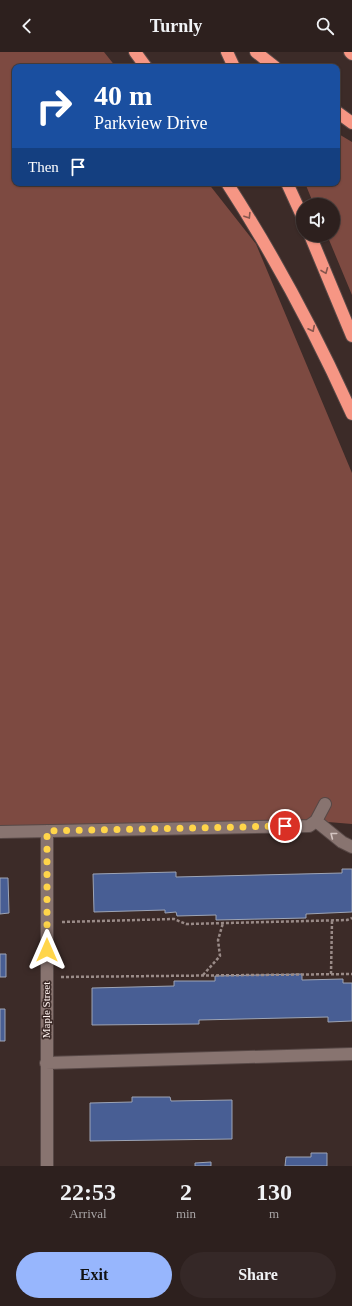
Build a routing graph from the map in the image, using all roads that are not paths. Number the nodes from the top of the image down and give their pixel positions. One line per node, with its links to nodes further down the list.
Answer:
1 (135, 52): 4 (highway)
2 (227, 52): 5 (highway)
3 (256, 52): 6 (highway)
4 (144, 64)
5 (233, 64)
6 (271, 64)
7 (340, 114): 8 (highway)
8 (352, 123)
9 (229, 186): 14 (highway, one-way to 14)
10 (289, 186): 11 (highway)
11 (296, 202)
12 (313, 242): 13 (highway, one-way to 13)
13 (352, 336)
14 (352, 414)
15 (325, 804): 16 (street)
16 (316, 821): 17 (street); 19 (street, one-way to 16)
17 (47, 831): 18 (street); 21 (street, Maple Street)
18 (0, 832)
19 (352, 847)
20 (352, 1054): 21 (street)
21 (46, 1063): 22 (street, Maple Street)
22 (47, 1166)

